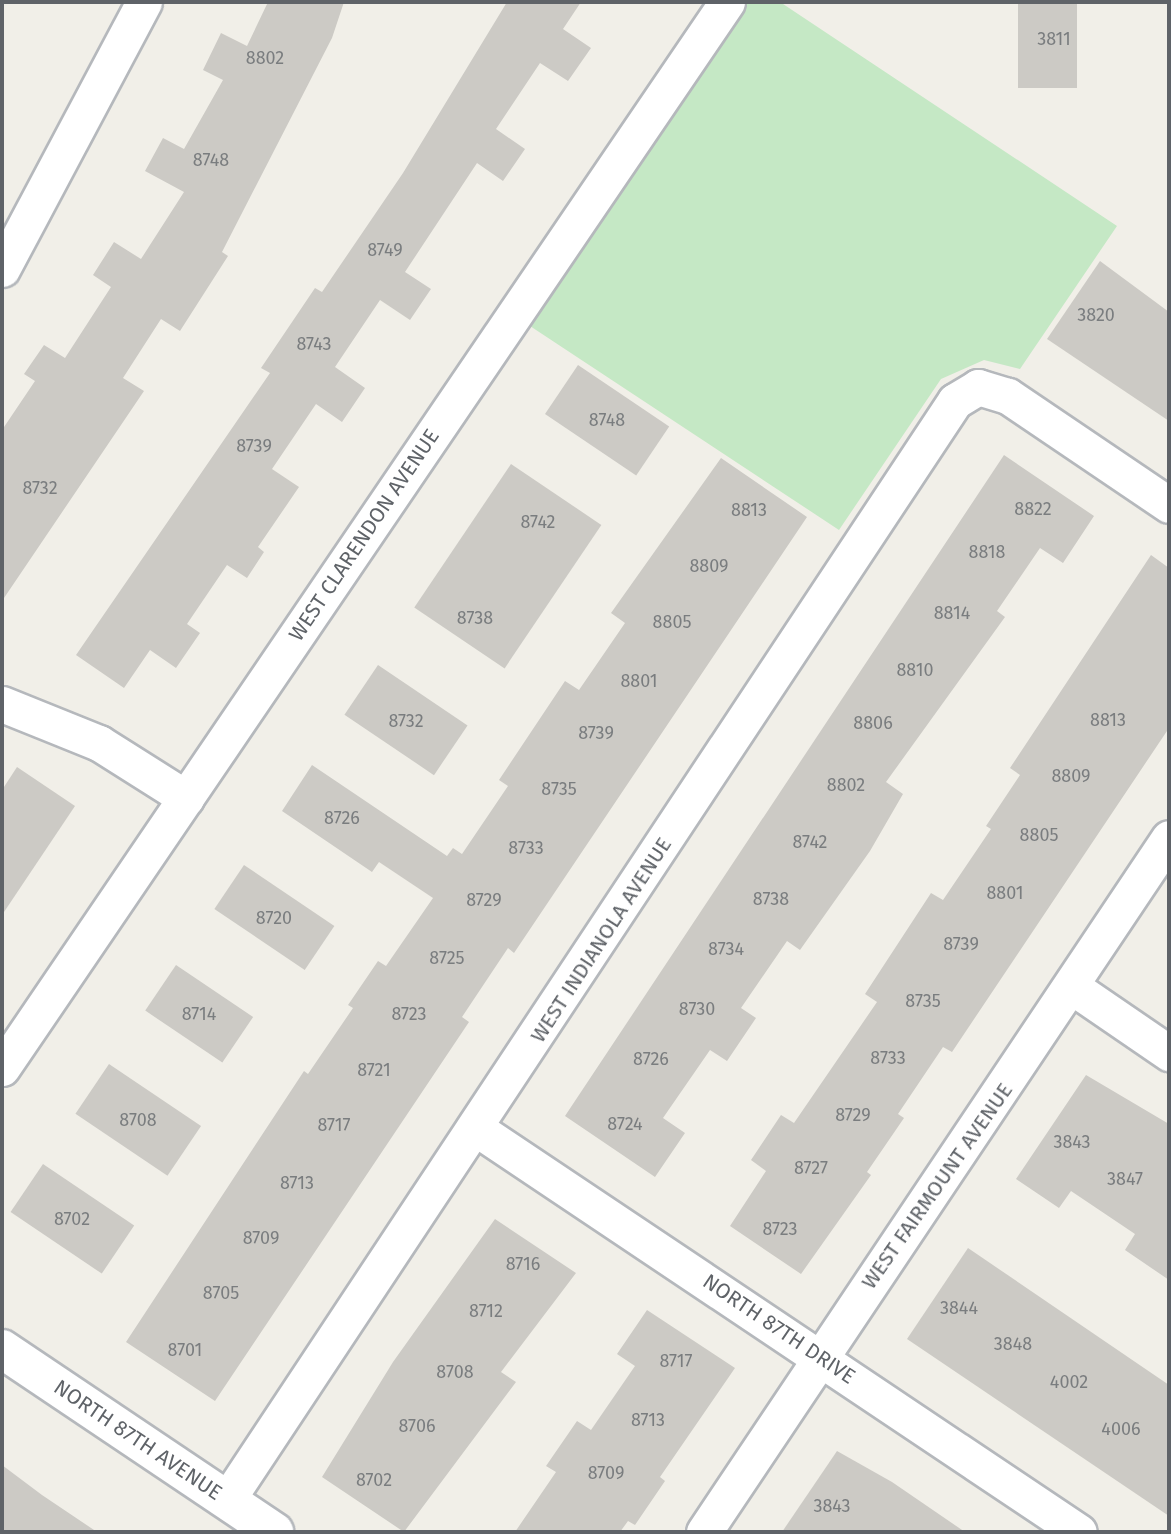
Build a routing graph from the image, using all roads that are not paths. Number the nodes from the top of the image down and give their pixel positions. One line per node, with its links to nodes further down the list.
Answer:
1 (145, 2): 3 (street)
2 (727, 2): 6 (street, WEST CLARENDON AVENUE)
3 (2, 269)
4 (1169, 505): 11 (street, WEST INDIANOLA AVENUE)
5 (2, 704): 6 (street)
6 (186, 798): 10 (street, WEST CLARENDON AVENUE)
7 (1169, 838): 8 (street, WEST FAIRMOUNT AVENUE)
8 (1071, 986): 9 (street); 13 (street, WEST FAIRMOUNT AVENUE)
9 (1169, 1053)
10 (2, 1068)
11 (477, 1129): 13 (street, NORTH 87TH DRIVE); 14 (street, WEST INDIANOLA AVENUE)
12 (2, 1349): 14 (street, NORTH 87TH AVENUE)
13 (820, 1356): 16 (street, WEST FAIRMOUNT AVENUE); 17 (street, NORTH 87TH DRIVE)
14 (227, 1500): 15 (street, NORTH 87TH AVENUE)
15 (274, 1532)
16 (704, 1532)
17 (1079, 1532)

